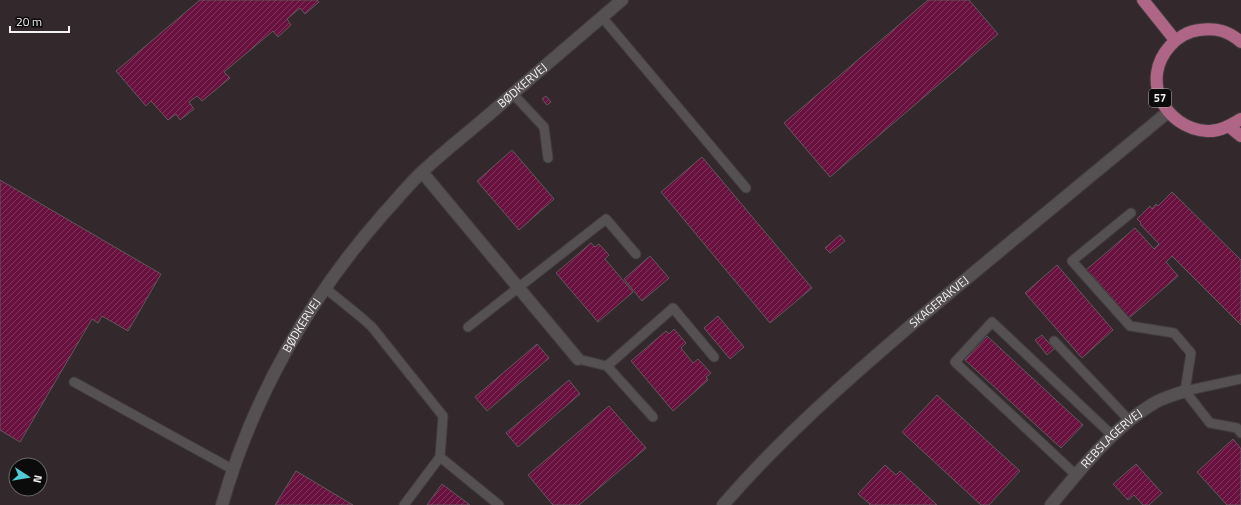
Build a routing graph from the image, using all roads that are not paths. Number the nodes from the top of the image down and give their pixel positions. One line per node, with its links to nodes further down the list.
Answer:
1 (622, 0): 3 (street, BØDKERVEJ)
2 (1143, 0): 4 (main road)
3 (602, 17): 6 (street, BØDKERVEJ); 13 (lane)
4 (1175, 40): 5 (main road, 57); 7 (main road, 57)
5 (1241, 42)
6 (513, 94): 11 (lane); 12 (street, BØDKERVEJ)
7 (1168, 112): 9 (main road, 57); 36 (street, SKAGERAKVEJ)
8 (1241, 119): 9 (main road, 57)
9 (1230, 126): 10 (main road)
10 (1241, 136)
11 (548, 158)
12 (422, 172): 16 (street); 17 (street, BØDKERVEJ)
13 (746, 188)
14 (1131, 213): 25 (lane)
15 (636, 254): 16 (lane)
16 (518, 287): 18 (lane); 21 (street)
17 (325, 288): 30 (lane); 31 (street, BØDKERVEJ)
18 (468, 327)
19 (1054, 341): 27 (lane)
20 (714, 357): 22 (lane)
21 (578, 359): 22 (lane)
22 (607, 366): 26 (lane)
23 (1241, 379): 25 (lane)
24 (74, 382): 31 (lane)
25 (1185, 391): 27 (street, REBSLAGERVEJ); 28 (lane)
26 (653, 417)
27 (1129, 420): 29 (street, REBSLAGERVEJ)
28 (1241, 433)
29 (1113, 436): 32 (street, REBSLAGERVEJ); 32 (lane)
30 (440, 457): 34 (lane); 35 (lane)
31 (232, 469): 33 (street, BØDKERVEJ)
32 (1076, 475): 37 (street, REBSLAGERVEJ)
33 (222, 505)
34 (404, 505)
35 (499, 505)
36 (723, 505)
37 (1051, 505)

